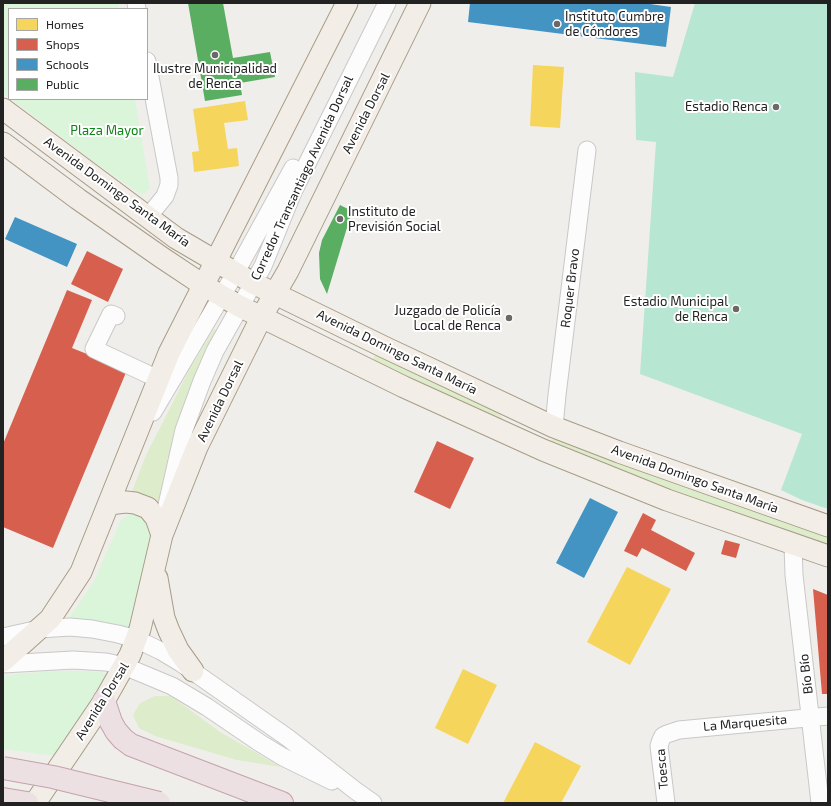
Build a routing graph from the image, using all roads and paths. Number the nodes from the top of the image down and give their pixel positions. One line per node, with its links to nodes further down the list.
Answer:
1 (347, 3): 10 (main road)
2 (377, 3): 11 (street, Corredor Transantiago Avenida Dorsal)
3 (387, 3): 11 (street, Corredor Transantiago Avenida Dorsal)
4 (420, 3): 13 (main road, Avenida Dorsal)
5 (148, 66): 9 (street)
6 (3, 109): 9 (main road, Avenida Domingo Santa María)
7 (3, 143): 12 (main road, Avenida Domingo Santa María)
8 (588, 150): 18 (street, Roquer Bravo)
9 (148, 218): 10 (main road, Avenida Domingo Santa María)
10 (216, 262): 11 (main road, Avenida Domingo Santa María); 12 (main road)
11 (244, 278): 13 (main road, Avenida Domingo Santa María); 14 (street, Corredor Transantiago Avenida Dorsal)
12 (203, 285): 14 (main road, Avenida Domingo Santa María); 17 (main road)
13 (275, 293): 16 (main road, Avenida Dorsal); 18 (main road, Avenida Domingo Santa María)
14 (231, 301): 16 (main road, Avenida Domingo Santa María); 19 (street, Corredor Transantiago Avenida Dorsal); 22 (street, Corredor Transantiago Avenida Dorsal)
15 (116, 316): 17 (street)
16 (262, 316): 22 (main road, Avenida Dorsal); 23 (main road, Avenida Domingo Santa María)
17 (158, 379): 19 (main road)
18 (554, 427): 21 (main road, Avenida Domingo Santa María)
19 (132, 447): 20 (main road)
20 (109, 504): 22 (main road); 26 (main road)
21 (828, 526)
22 (162, 535): 25 (main road, Avenida Dorsal)
23 (793, 544): 24 (main road, Avenida Domingo Santa María); 35 (street, Bío Bío)
24 (825, 559)
25 (155, 566): 28 (main road, Avenida Dorsal); 32 (main road)
26 (39, 629): 27 (street); 28 (street); 29 (main road)
27 (3, 637)
28 (136, 639): 31 (main road, Avenida Dorsal); 32 (street)
29 (3, 661)
30 (3, 664): 31 (street)
31 (124, 666): 33 (main road, Avenida Dorsal); 38 (street)
32 (193, 671): 38 (street)
33 (104, 701): 41 (main road, Avenida Dorsal); 43 (highway)
34 (828, 716): 35 (street, La Marquesita)
35 (811, 717): 36 (street, La Marquesita); 46 (street, Bío Bío)
36 (663, 736): 45 (street, Toesca)
37 (3, 768): 42 (highway, bridge)
38 (356, 792): 44 (street)
39 (3, 799): 40 (highway)
40 (27, 803)
41 (35, 803)
42 (159, 803)
43 (282, 803)
44 (373, 803)
45 (666, 803)
46 (820, 803)

